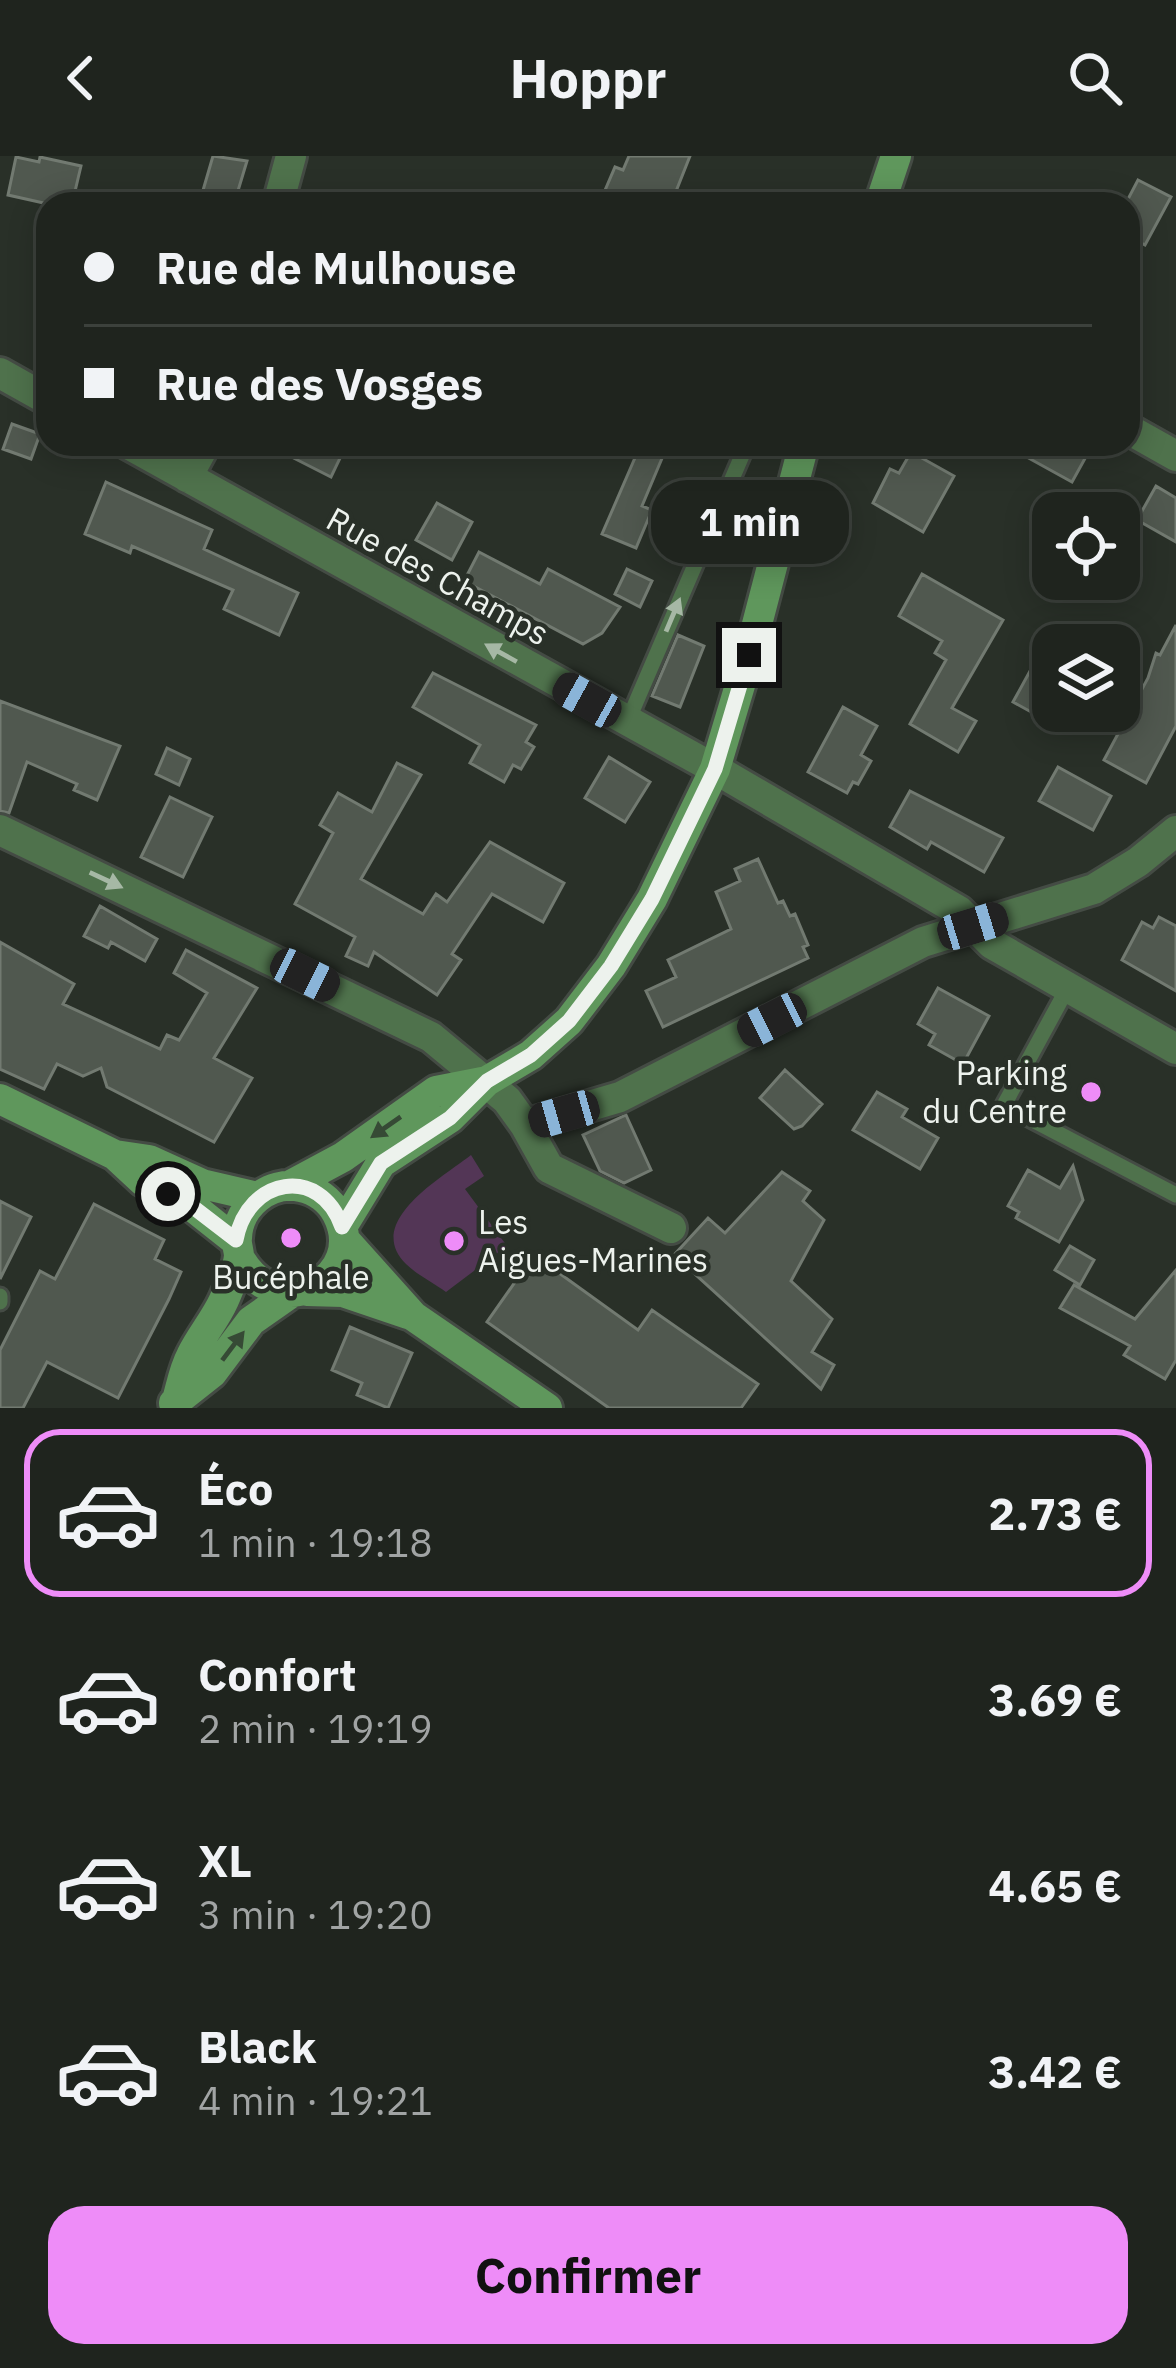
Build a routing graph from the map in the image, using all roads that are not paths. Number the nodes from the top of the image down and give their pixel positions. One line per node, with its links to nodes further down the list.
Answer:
1 (291, 156): 3 (street)
2 (896, 156): 4 (main road)
3 (281, 192)
4 (884, 192)
5 (0, 373): 6 (street)
6 (36, 393)
7 (1140, 436): 12 (street)
8 (149, 456): 13 (street, Rue des Champs)
9 (198, 456): 13 (street)
10 (742, 456): 14 (lane, one-way to 10)
11 (801, 456): 15 (main road)
12 (1176, 456)
13 (187, 477): 14 (street, Rue des Champs, one-way to 13)
14 (627, 723): 15 (street, Rue des Champs)
15 (715, 769): 18 (street, Rue des Champs); 21 (main road)
16 (0, 830): 21 (street, one-way to 21)
17 (1176, 831): 18 (street)
18 (973, 926): 19 (street, Rue des Champs); 23 (street)
19 (1067, 988): 20 (street, Rue des Champs); 26 (lane)
20 (1176, 1049)
21 (487, 1081): 23 (street); 25 (main road, one-way to 25); 29 (main road)
22 (0, 1099): 24 (main road)
23 (525, 1125): 28 (street)
24 (115, 1155): 27 (main road); 30 (main road)
25 (290, 1186): 27 (main road); 29 (main road)
26 (1176, 1195)
27 (258, 1197): 30 (main road)
28 (671, 1228)
29 (343, 1233): 31 (main road); 32 (main road)
30 (238, 1249): 31 (main road); 33 (main road)
31 (299, 1292): 32 (main road); 33 (main road, one-way to 31)
32 (413, 1316): 34 (main road)
33 (174, 1404)
34 (547, 1408)

